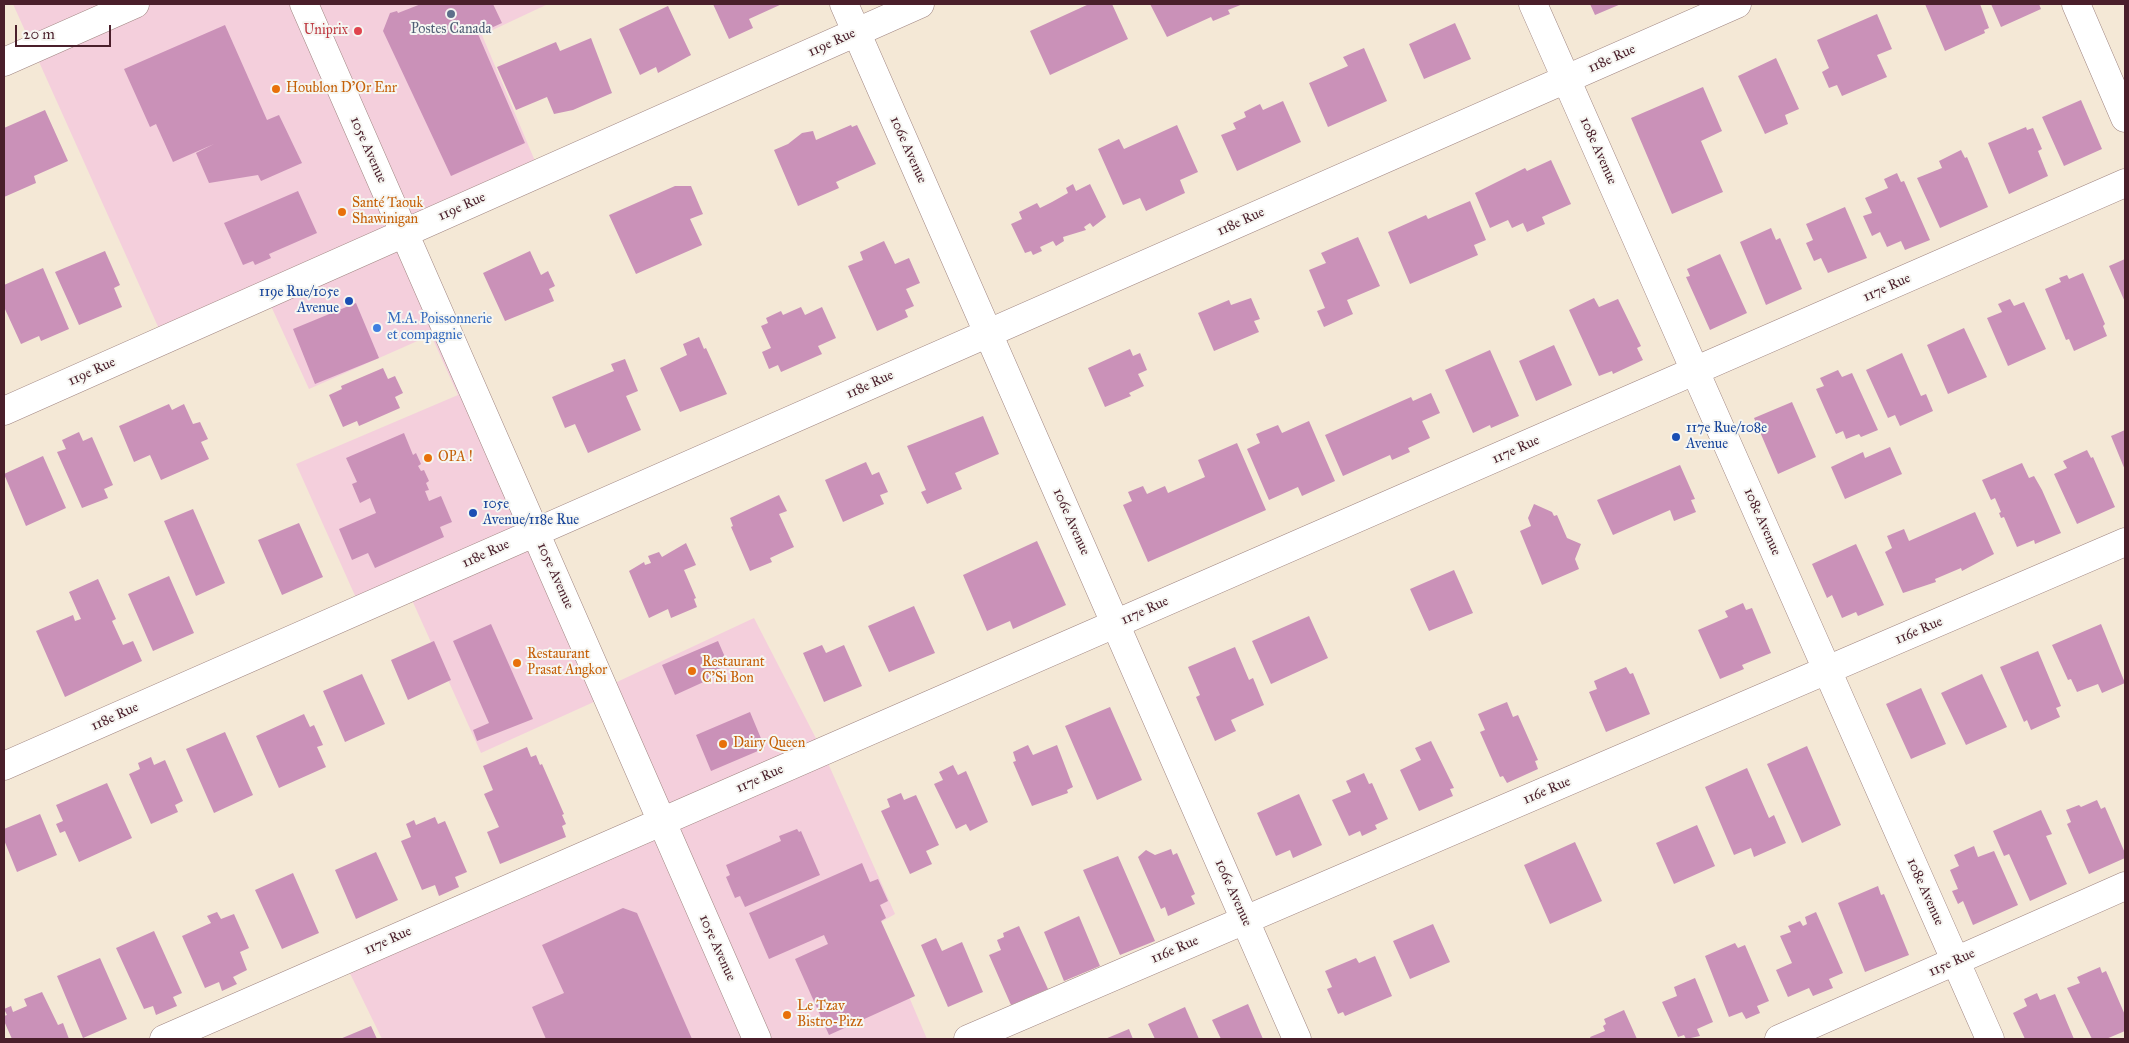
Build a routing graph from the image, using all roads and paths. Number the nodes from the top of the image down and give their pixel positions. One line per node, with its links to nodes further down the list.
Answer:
1 (135, 4): 9 (street)
2 (304, 4): 13 (street, 105e Avenue)
3 (844, 4): 8 (street, 106e Avenue)
4 (920, 4): 8 (street, 119e Rue)
5 (1533, 4): 10 (street, 108e Avenue)
6 (1737, 4): 10 (street, 118e Rue)
7 (2076, 4): 11 (street)
8 (857, 32): 13 (street, 119e Rue); 14 (street, 106e Avenue)
9 (4, 62)
10 (1566, 79): 14 (street, 118e Rue); 15 (street, 108e Avenue)
11 (2125, 118)
12 (2125, 183): 15 (street, 117e Rue)
13 (404, 233): 16 (street, 119e Rue); 17 (street, 105e Avenue)
14 (988, 333): 17 (street, 118e Rue); 19 (street, 106e Avenue)
15 (1695, 371): 19 (street, 117e Rue); 20 (street, 108e Avenue)
16 (4, 411)
17 (535, 532): 21 (street, 118e Rue); 22 (street, 105e Avenue)
18 (2125, 542): 20 (street, 116e Rue)
19 (1116, 624): 22 (street, 117e Rue); 24 (street, 106e Avenue)
20 (1827, 670): 24 (street, 116e Rue); 25 (street, 108e Avenue)
21 (4, 766)
22 (662, 822): 26 (street, 117e Rue); 27 (street, 105e Avenue)
23 (2125, 886): 25 (street, 115e Rue)
24 (1245, 920): 28 (street, 116e Rue); 29 (street, 106e Avenue)
25 (1956, 961): 30 (street, 115e Rue); 31 (street, 108e Avenue)
26 (164, 1039)
27 (757, 1039)
28 (968, 1039)
29 (1297, 1039)
30 (1779, 1039)
31 (1990, 1039)

